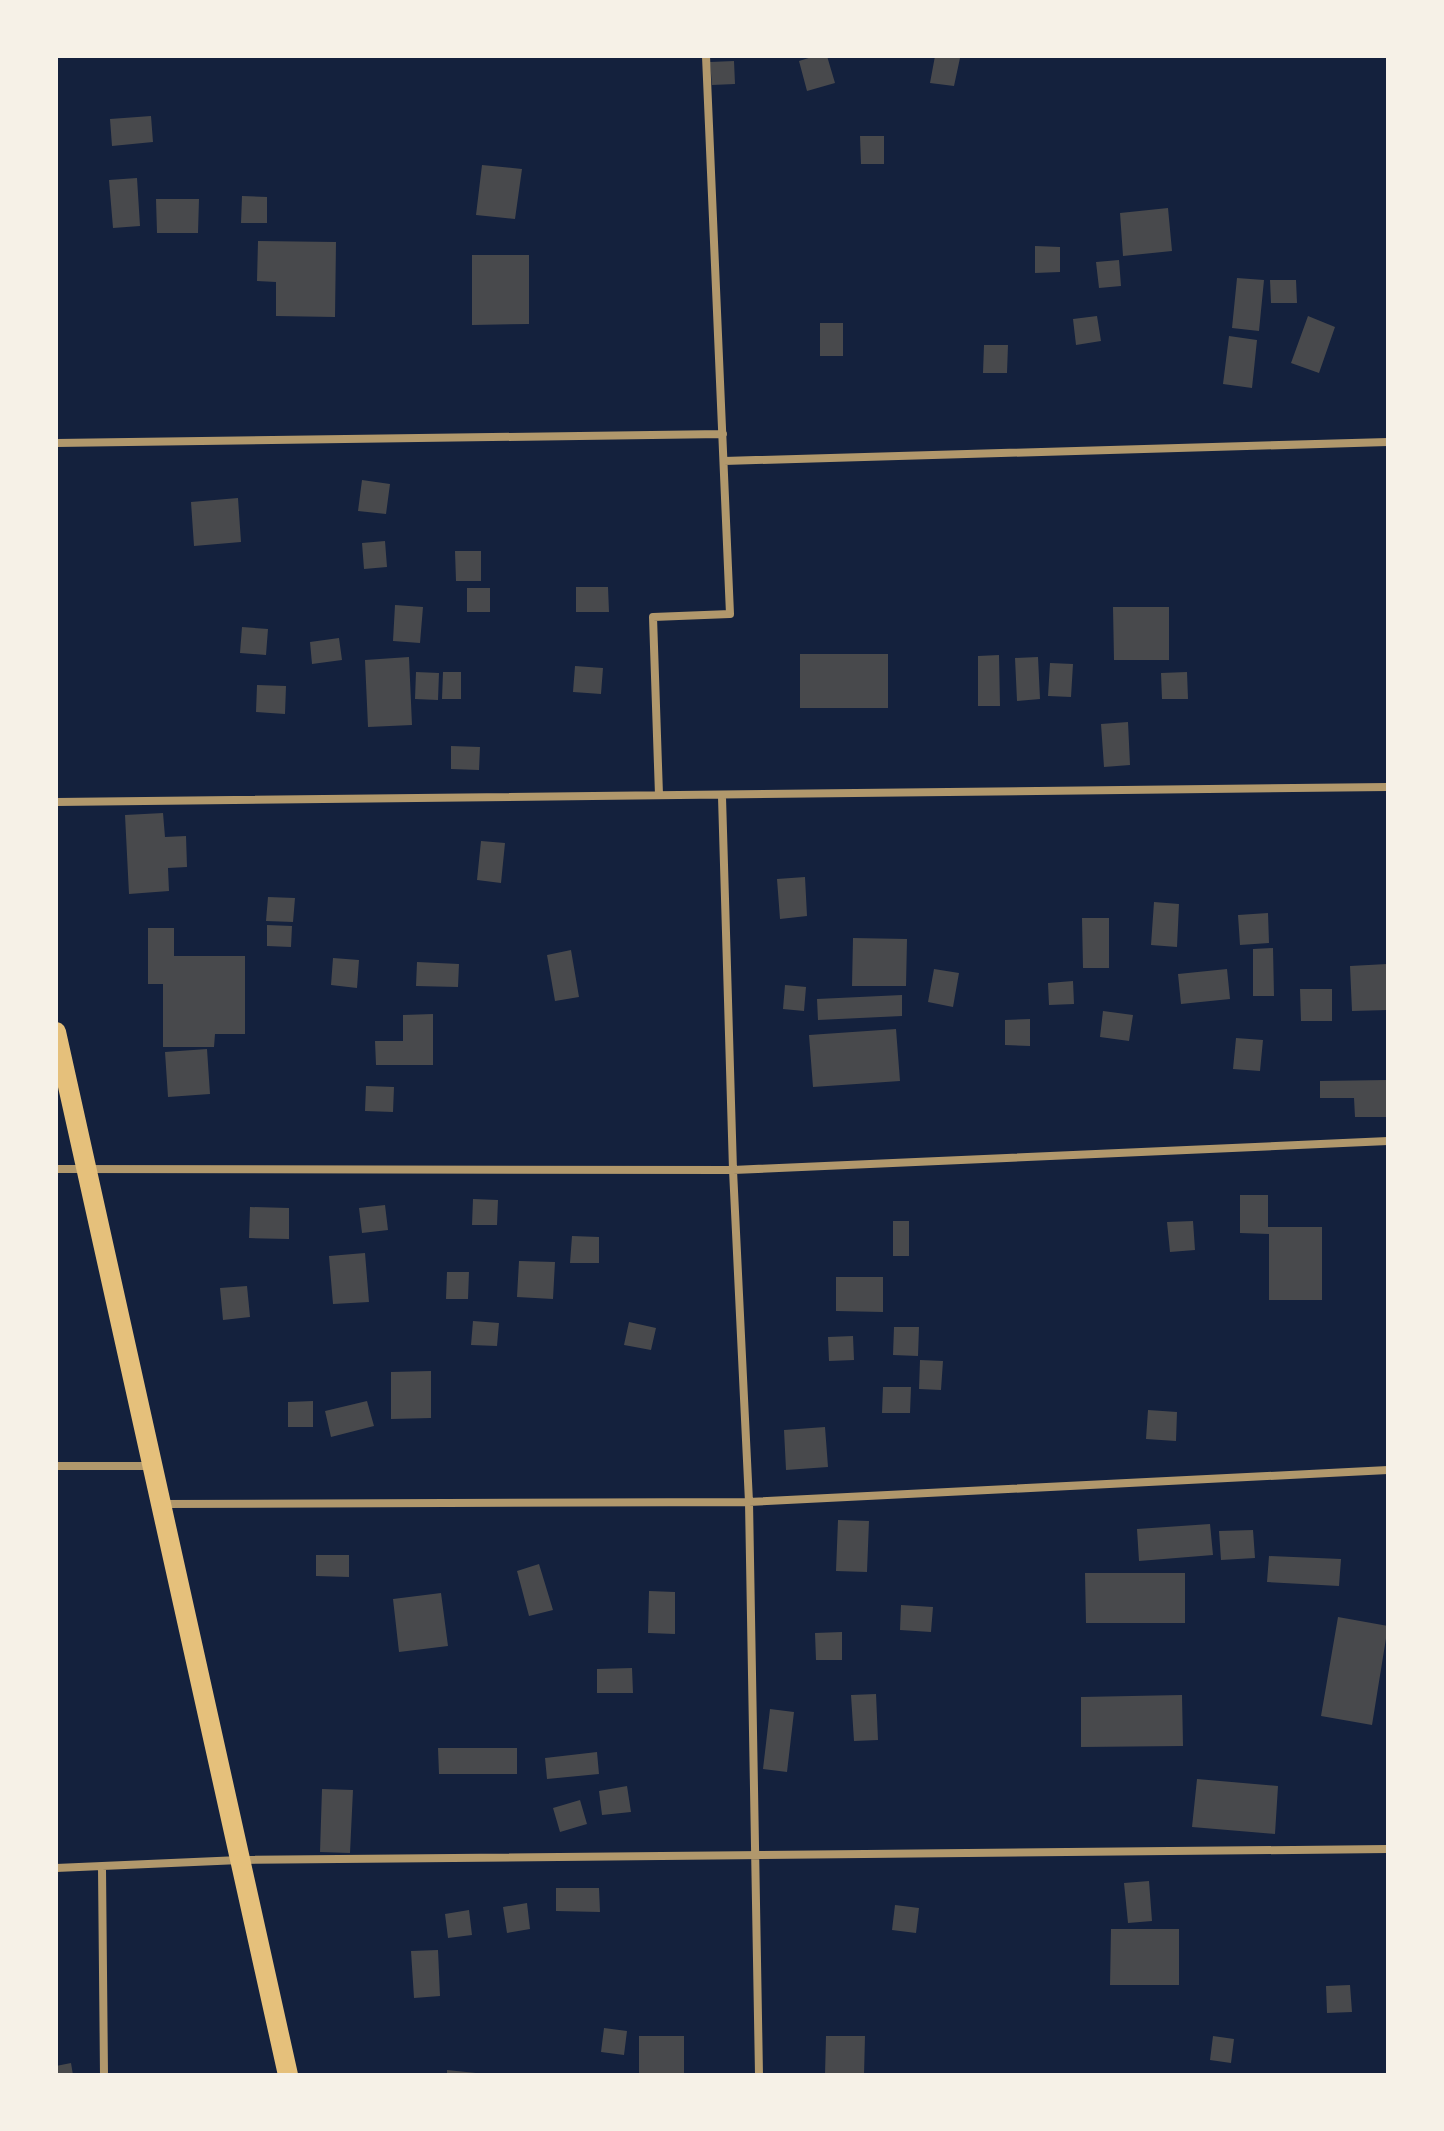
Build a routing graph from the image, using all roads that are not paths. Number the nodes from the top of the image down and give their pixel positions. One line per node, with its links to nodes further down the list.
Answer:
1 (706, 56): 2 (street)
2 (723, 434): 4 (street); 5 (street)
3 (1388, 442): 5 (street)
4 (56, 443)
5 (724, 461): 7 (street)
6 (1388, 787): 8 (street)
7 (659, 795): 8 (street); 9 (street)
8 (722, 797): 14 (street)
9 (56, 802)
10 (56, 1032): 13 (main road)
11 (1388, 1141): 14 (street)
12 (56, 1169): 13 (street)
13 (85, 1169): 14 (street); 16 (main road)
14 (733, 1170): 18 (street)
15 (56, 1466): 16 (street)
16 (152, 1466): 19 (main road)
17 (1388, 1470): 18 (street)
18 (749, 1502): 19 (street); 21 (street)
19 (160, 1504): 22 (main road)
20 (1388, 1849): 21 (street)
21 (755, 1856): 22 (street); 27 (street)
22 (240, 1860): 24 (street); 26 (main road)
23 (56, 1868): 24 (street)
24 (102, 1868): 25 (street)
25 (104, 2075)
26 (288, 2075)
27 (759, 2075)

